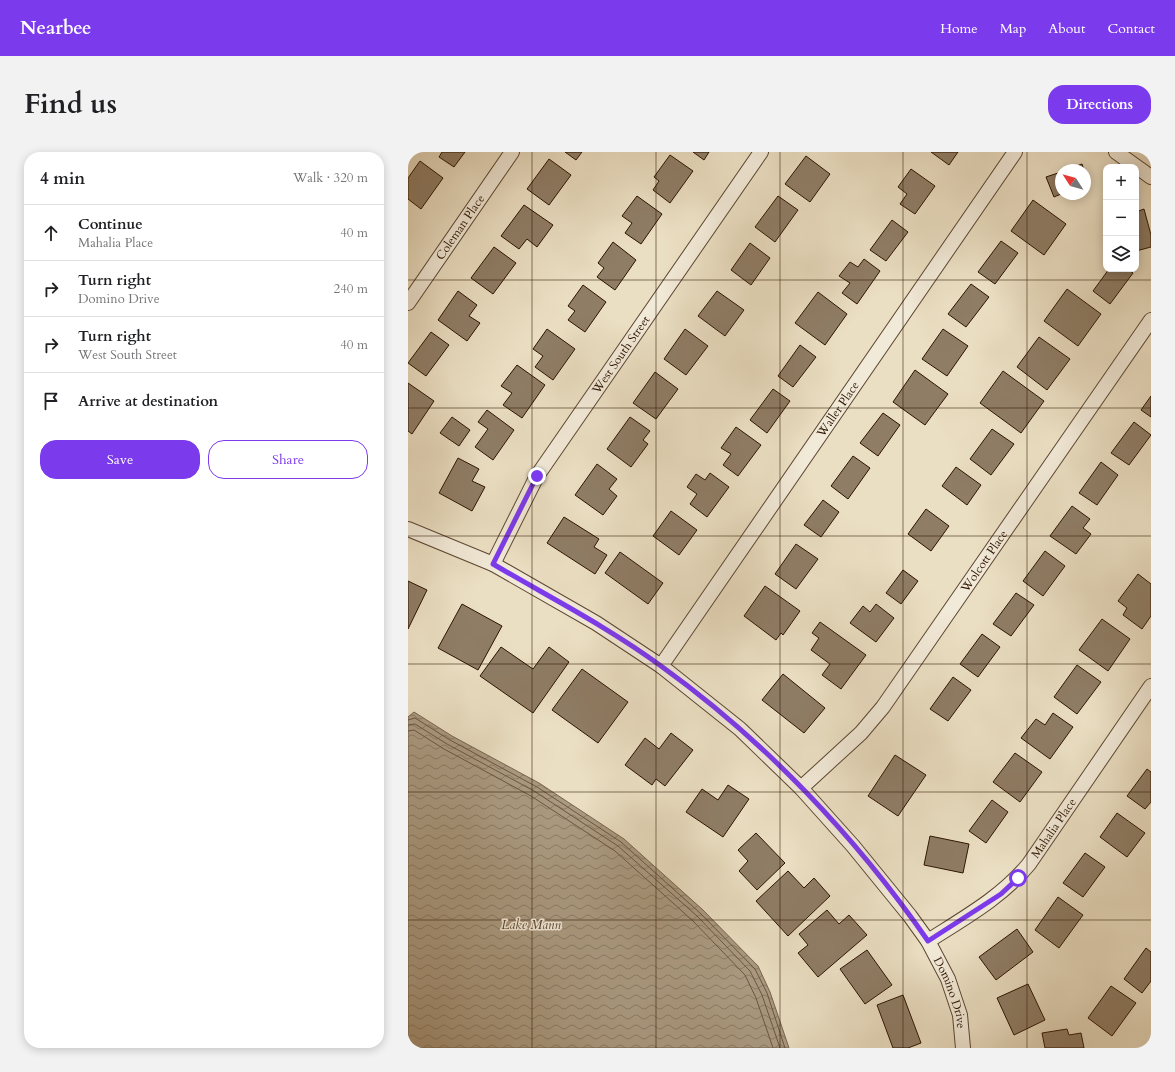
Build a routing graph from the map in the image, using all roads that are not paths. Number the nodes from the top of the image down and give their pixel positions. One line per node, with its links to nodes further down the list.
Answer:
1 (512, 152): 6 (street, Coleman Place)
2 (761, 152): 9 (street, West South Street)
3 (1015, 152): 10 (street, Waller Place)
4 (1116, 152): 5 (street)
5 (1151, 177)
6 (408, 303)
7 (1151, 320): 12 (street, Wolcott Place)
8 (408, 529): 9 (street, Domino Drive)
9 (493, 564): 10 (street, Domino Drive)
10 (661, 666): 12 (street, Domino Drive)
11 (1151, 686): 13 (street, Mahalia Place)
12 (802, 788): 13 (street, Domino Drive)
13 (928, 941): 14 (street, Domino Drive)
14 (963, 1048)

